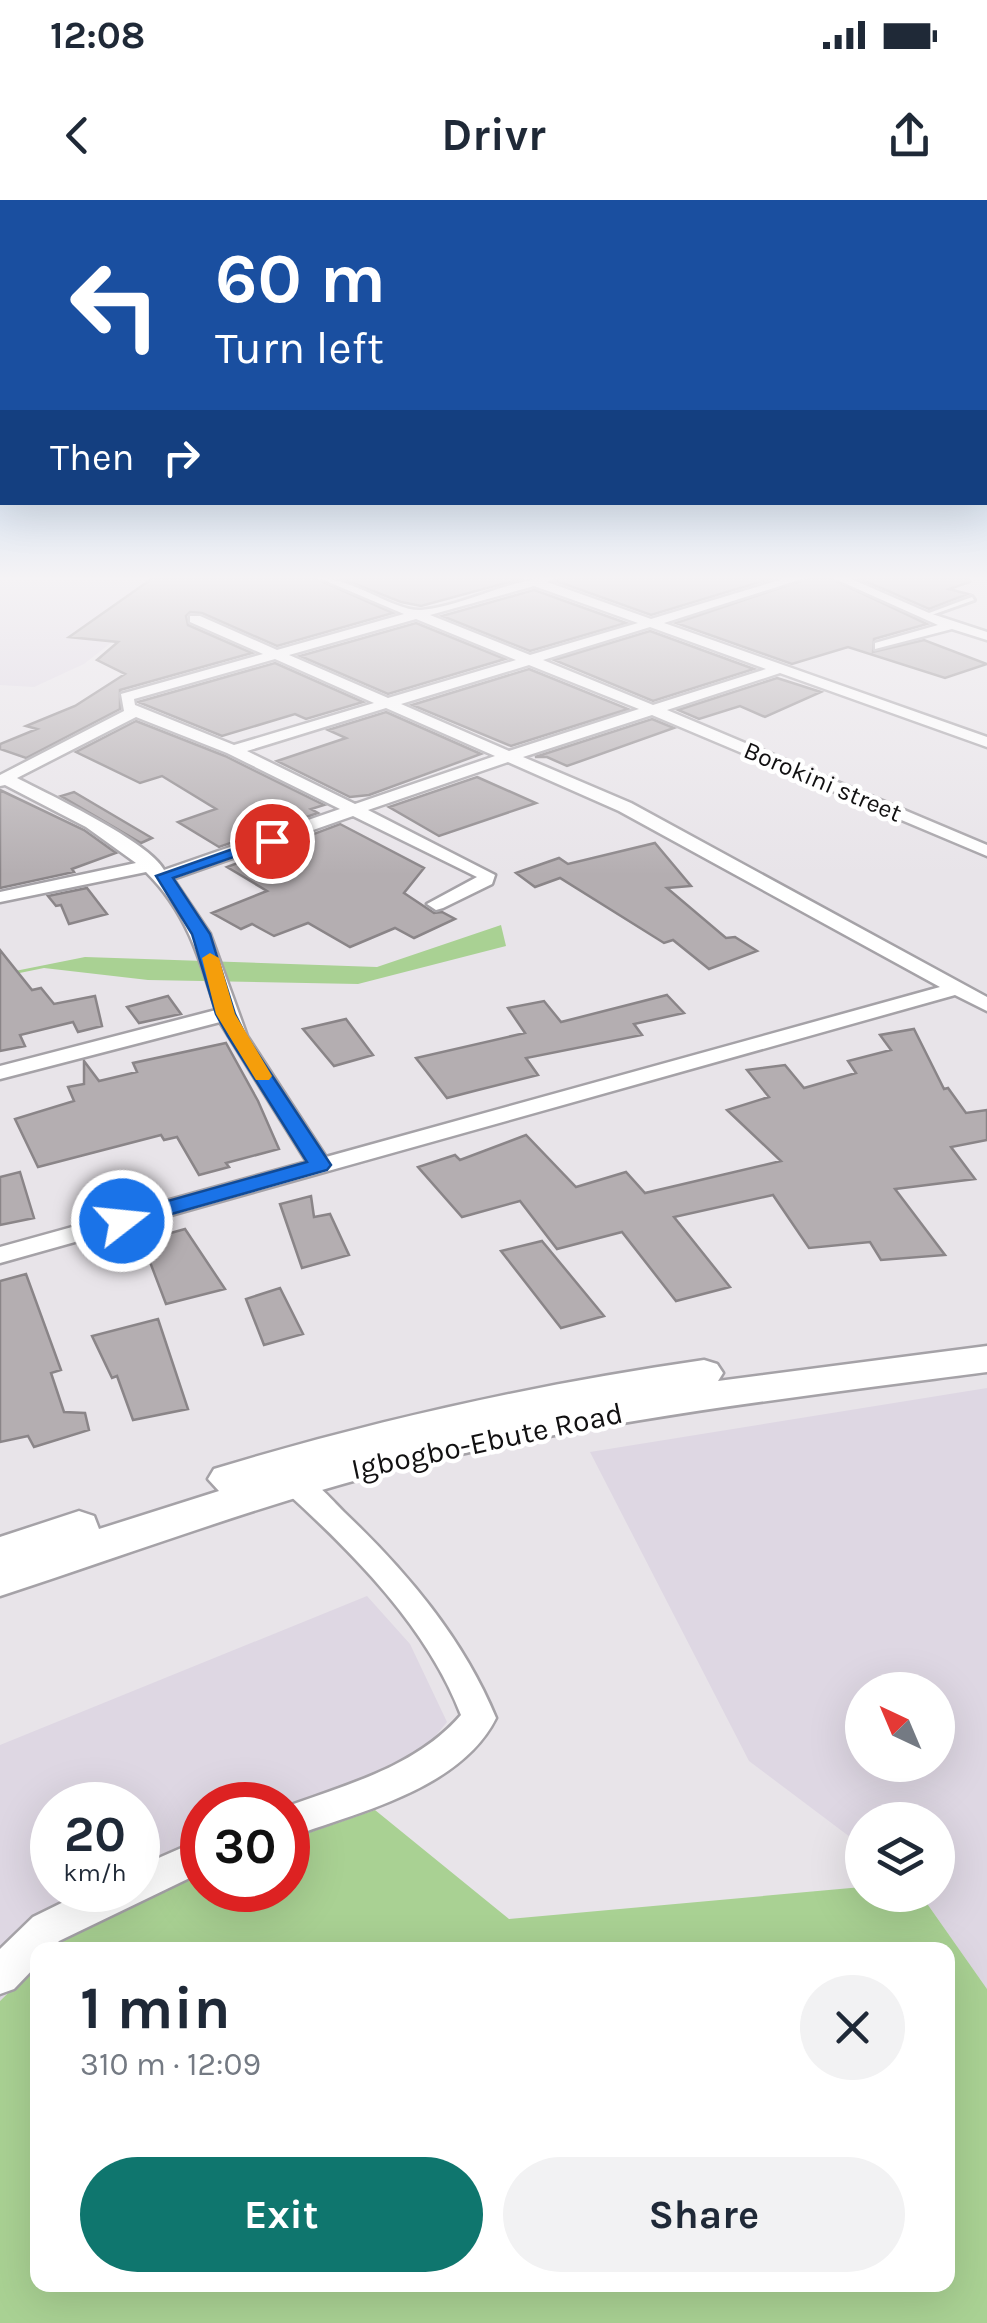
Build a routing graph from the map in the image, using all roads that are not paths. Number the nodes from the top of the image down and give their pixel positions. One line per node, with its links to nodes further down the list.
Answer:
1 (193, 677): 8 (street)
2 (327, 677): 7 (street)
3 (475, 677): 7 (street)
4 (571, 677): 9 (street, Borokini street)
5 (754, 677): 9 (street)
6 (807, 677): 10 (street)
7 (387, 704): 11 (street); 12 (street)
8 (135, 711): 11 (street); 13 (street)
9 (651, 711): 12 (street); 15 (street, Borokini street)
10 (987, 742)
11 (234, 750): 14 (street)
12 (509, 756): 14 (street); 19 (street)
13 (3, 780): 16 (street)
14 (355, 810): 16 (street); 18 (street)
15 (987, 851)
16 (158, 870): 17 (street); 21 (street)
17 (0, 896)
18 (436, 904)
19 (954, 989): 20 (street); 23 (street)
20 (987, 1005)
21 (226, 1014): 22 (street); 23 (street)
22 (0, 1073)
23 (320, 1165): 24 (street)
24 (0, 1255)
25 (987, 1335): 28 (main road, Igbogbo-Ebute Road)
26 (987, 1359): 27 (main road, Igbogbo-Ebute Road)
27 (296, 1484): 29 (main road, Igbogbo-Ebute Road); 30 (street)
28 (0, 1552)
29 (0, 1579)
30 (310, 1813)
31 (80, 1912): 32 (street)
32 (33, 1942)
33 (30, 1945): 34 (street)
34 (0, 1976)

